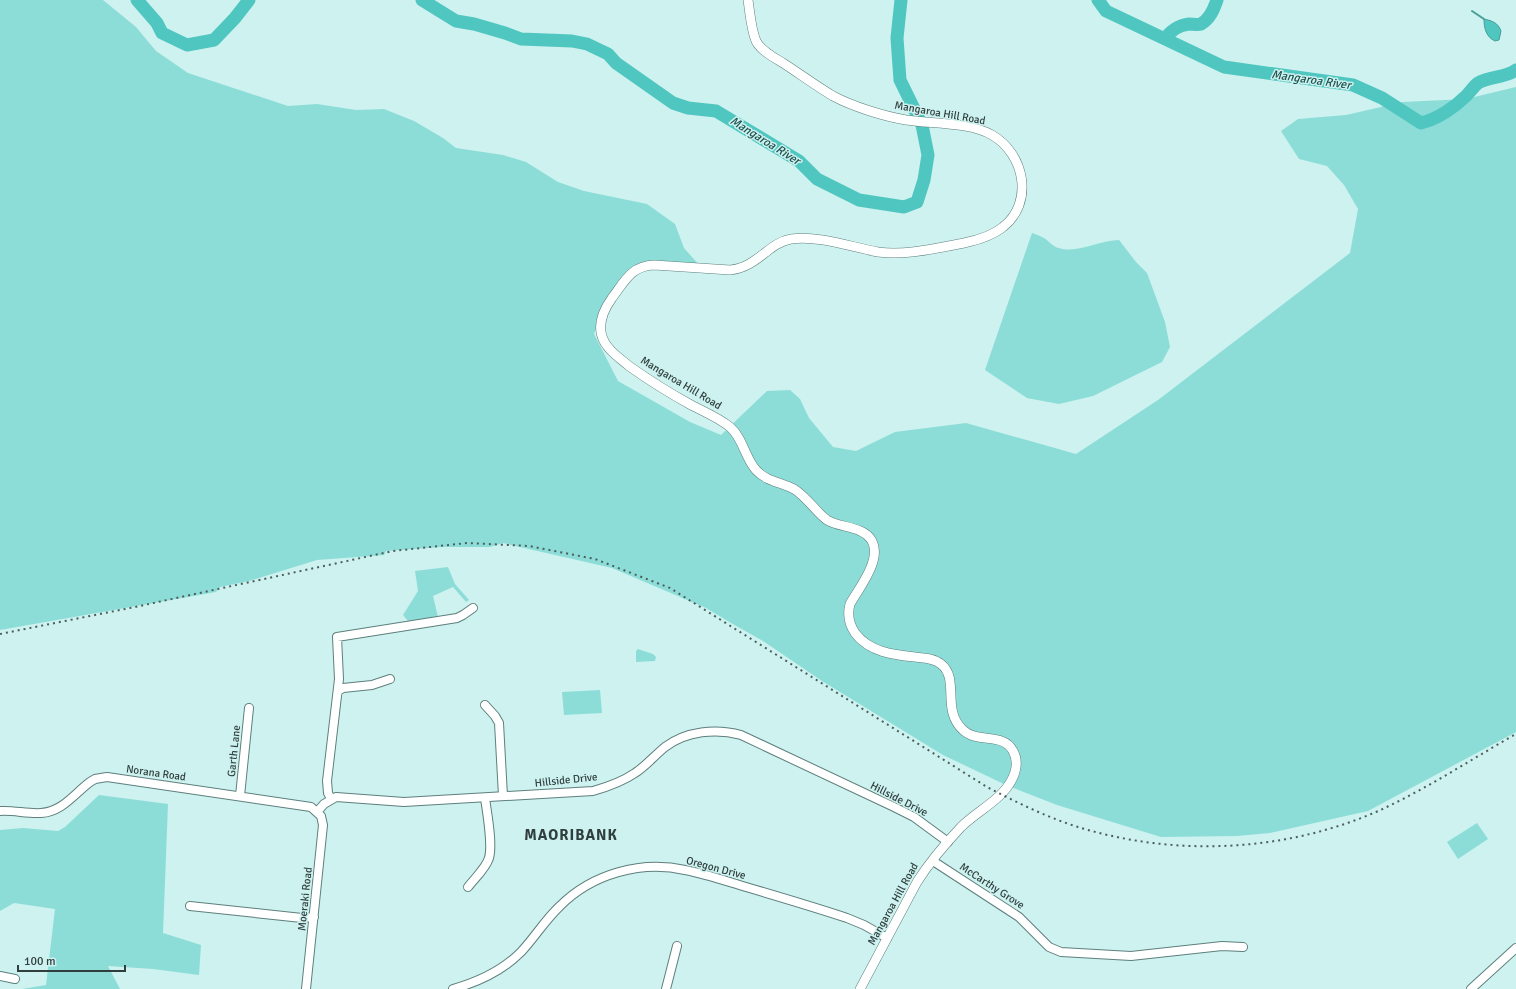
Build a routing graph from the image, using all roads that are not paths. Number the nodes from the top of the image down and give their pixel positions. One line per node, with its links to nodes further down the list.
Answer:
1 (748, 0): 13 (street, Mangaroa Hill Road)
2 (473, 608): 4 (street)
3 (390, 679): 4 (street)
4 (338, 691): 10 (street)
5 (486, 705): 8 (street)
6 (249, 708): 7 (street, Garth Lane)
7 (240, 796): 11 (street, Norana Road); 12 (street, Norana Road)
8 (503, 796): 9 (street, Hillside Drive); 13 (street, Hillside Drive)
9 (485, 798): 10 (street, Hillside Drive); 15 (street)
10 (331, 799): 12 (street)
11 (0, 811)
12 (317, 812): 17 (street, Moeraki Road)
13 (948, 842): 14 (street, Mangaroa Hill Road)
14 (932, 861): 18 (street, Mangaroa Hill Road); 20 (street, McCarthy Grove)
15 (468, 886)
16 (190, 906): 17 (street)
17 (314, 917): 24 (street, Moeraki Road)
18 (887, 938): 25 (street, Oregon Drive); 27 (street, Mangaroa Hill Road)
19 (677, 946): 26 (street)
20 (1243, 947)
21 (1516, 948): 28 (street)
22 (0, 976): 23 (street)
23 (15, 979)
24 (306, 989)
25 (453, 989)
26 (666, 989)
27 (860, 989)
28 (1471, 989)

